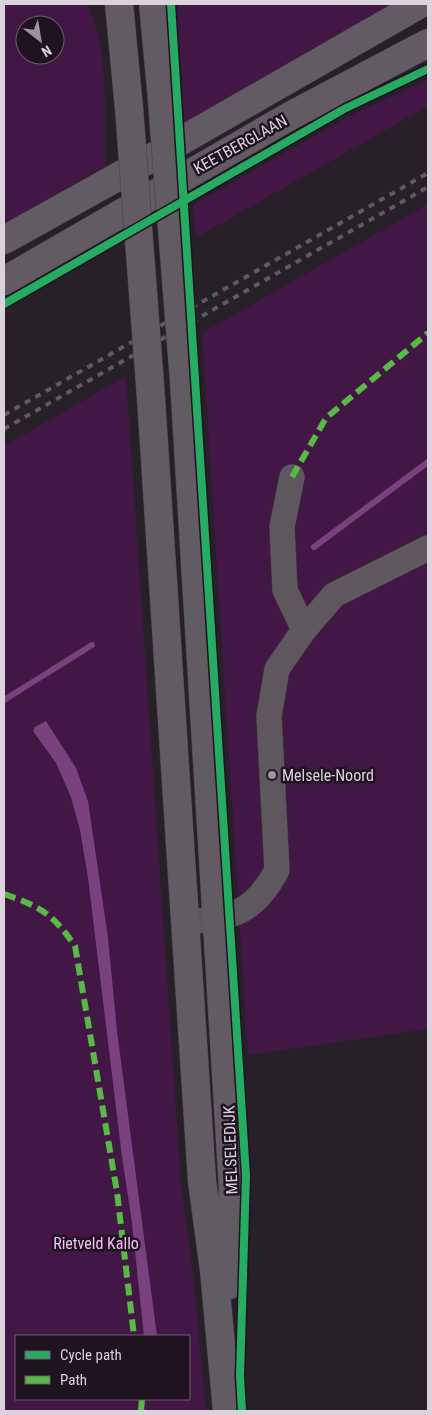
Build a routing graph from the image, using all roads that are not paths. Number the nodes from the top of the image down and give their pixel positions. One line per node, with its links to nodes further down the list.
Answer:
1 (119, 4): 11 (main road, MELSELEDIJK, bridge)
2 (153, 4): 10 (main road, MELSELEDIJK, bridge)
3 (420, 4): 5 (main road, KEETBERGLAAN)
4 (428, 43): 6 (main road, KEETBERGLAAN)
5 (4, 240)
6 (4, 281)
7 (292, 477): 9 (street)
8 (428, 548): 9 (street)
9 (304, 630): 10 (street)
10 (218, 919): 11 (street); 12 (main road, MELSELEDIJK)
11 (184, 923): 12 (main road, MELSELEDIJK)
12 (225, 1381): 13 (main road, MELSELEDIJK)
13 (227, 1411)

